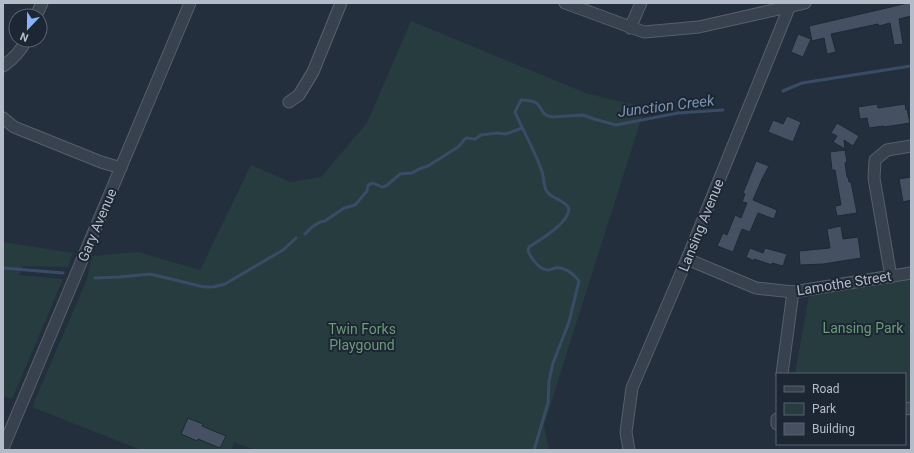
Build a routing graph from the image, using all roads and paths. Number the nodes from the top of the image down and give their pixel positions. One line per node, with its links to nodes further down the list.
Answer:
1 (190, 3): 13 (street, Gary Avenue)
2 (340, 3): 10 (street)
3 (565, 3): 7 (street)
4 (641, 3): 7 (street)
5 (805, 3): 6 (street)
6 (790, 5): 7 (street); 14 (street, Lansing Avenue)
7 (630, 28)
8 (22, 48): 9 (street)
9 (3, 66)
10 (289, 102)
11 (3, 118): 13 (street)
12 (911, 146): 16 (street)
13 (121, 168): 19 (street, Gary Avenue)
14 (687, 259): 17 (street, Lamothe Street); 20 (street, Lansing Avenue)
15 (911, 273): 16 (street, Lamothe Street)
16 (891, 277): 17 (street, Lamothe Street)
17 (793, 292): 18 (street)
18 (782, 373)
19 (3, 448)
20 (629, 450)

